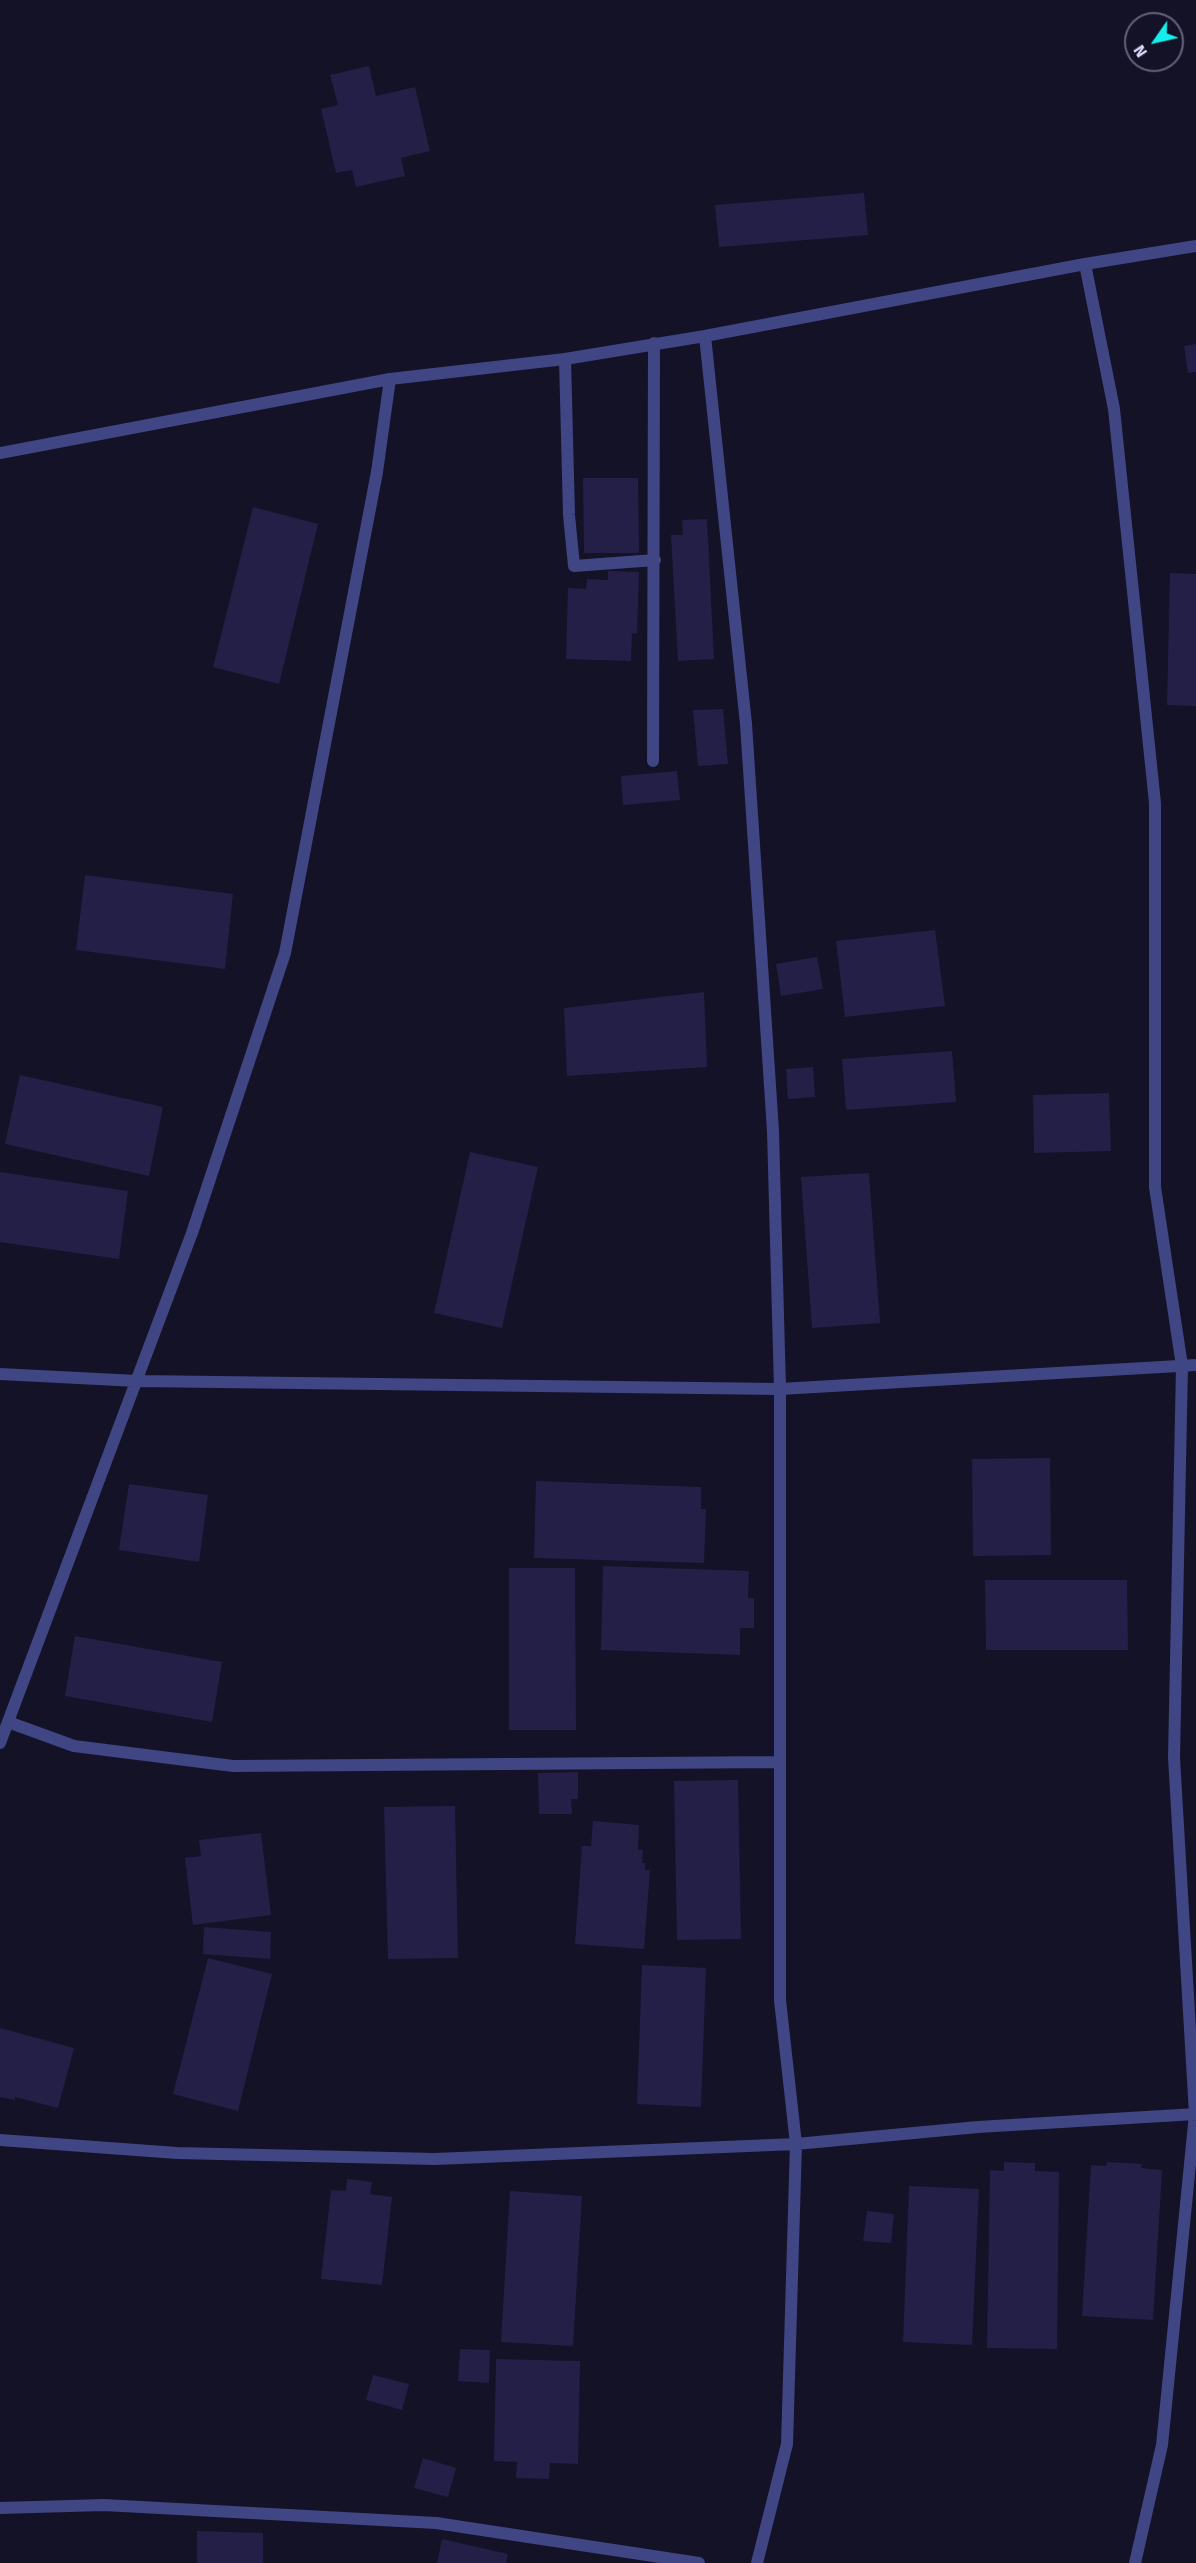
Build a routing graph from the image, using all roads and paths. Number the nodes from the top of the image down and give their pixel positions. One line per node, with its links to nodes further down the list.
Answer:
1 (1196, 246): 2 (street)
2 (1085, 264): 3 (street); 11 (street)
3 (705, 336): 4 (street); 14 (street)
4 (654, 342): 5 (street); 8 (street)
5 (565, 359): 6 (street); 8 (street)
6 (390, 380): 7 (street); 13 (street)
7 (0, 453)
8 (655, 560): 9 (street)
9 (653, 761)
10 (1196, 1365): 11 (street)
11 (1182, 1366): 14 (street); 18 (street)
12 (0, 1374): 13 (street)
13 (137, 1381): 14 (street); 15 (street)
14 (780, 1389): 17 (street)
15 (8, 1722): 16 (street); 17 (street)
16 (0, 1743)
17 (780, 1762): 20 (street)
18 (1196, 2114): 20 (street); 24 (street)
19 (0, 2140): 20 (street)
20 (796, 2144): 23 (street)
21 (0, 2508): 22 (street)
22 (699, 2563)
23 (757, 2563)
24 (1135, 2563)

